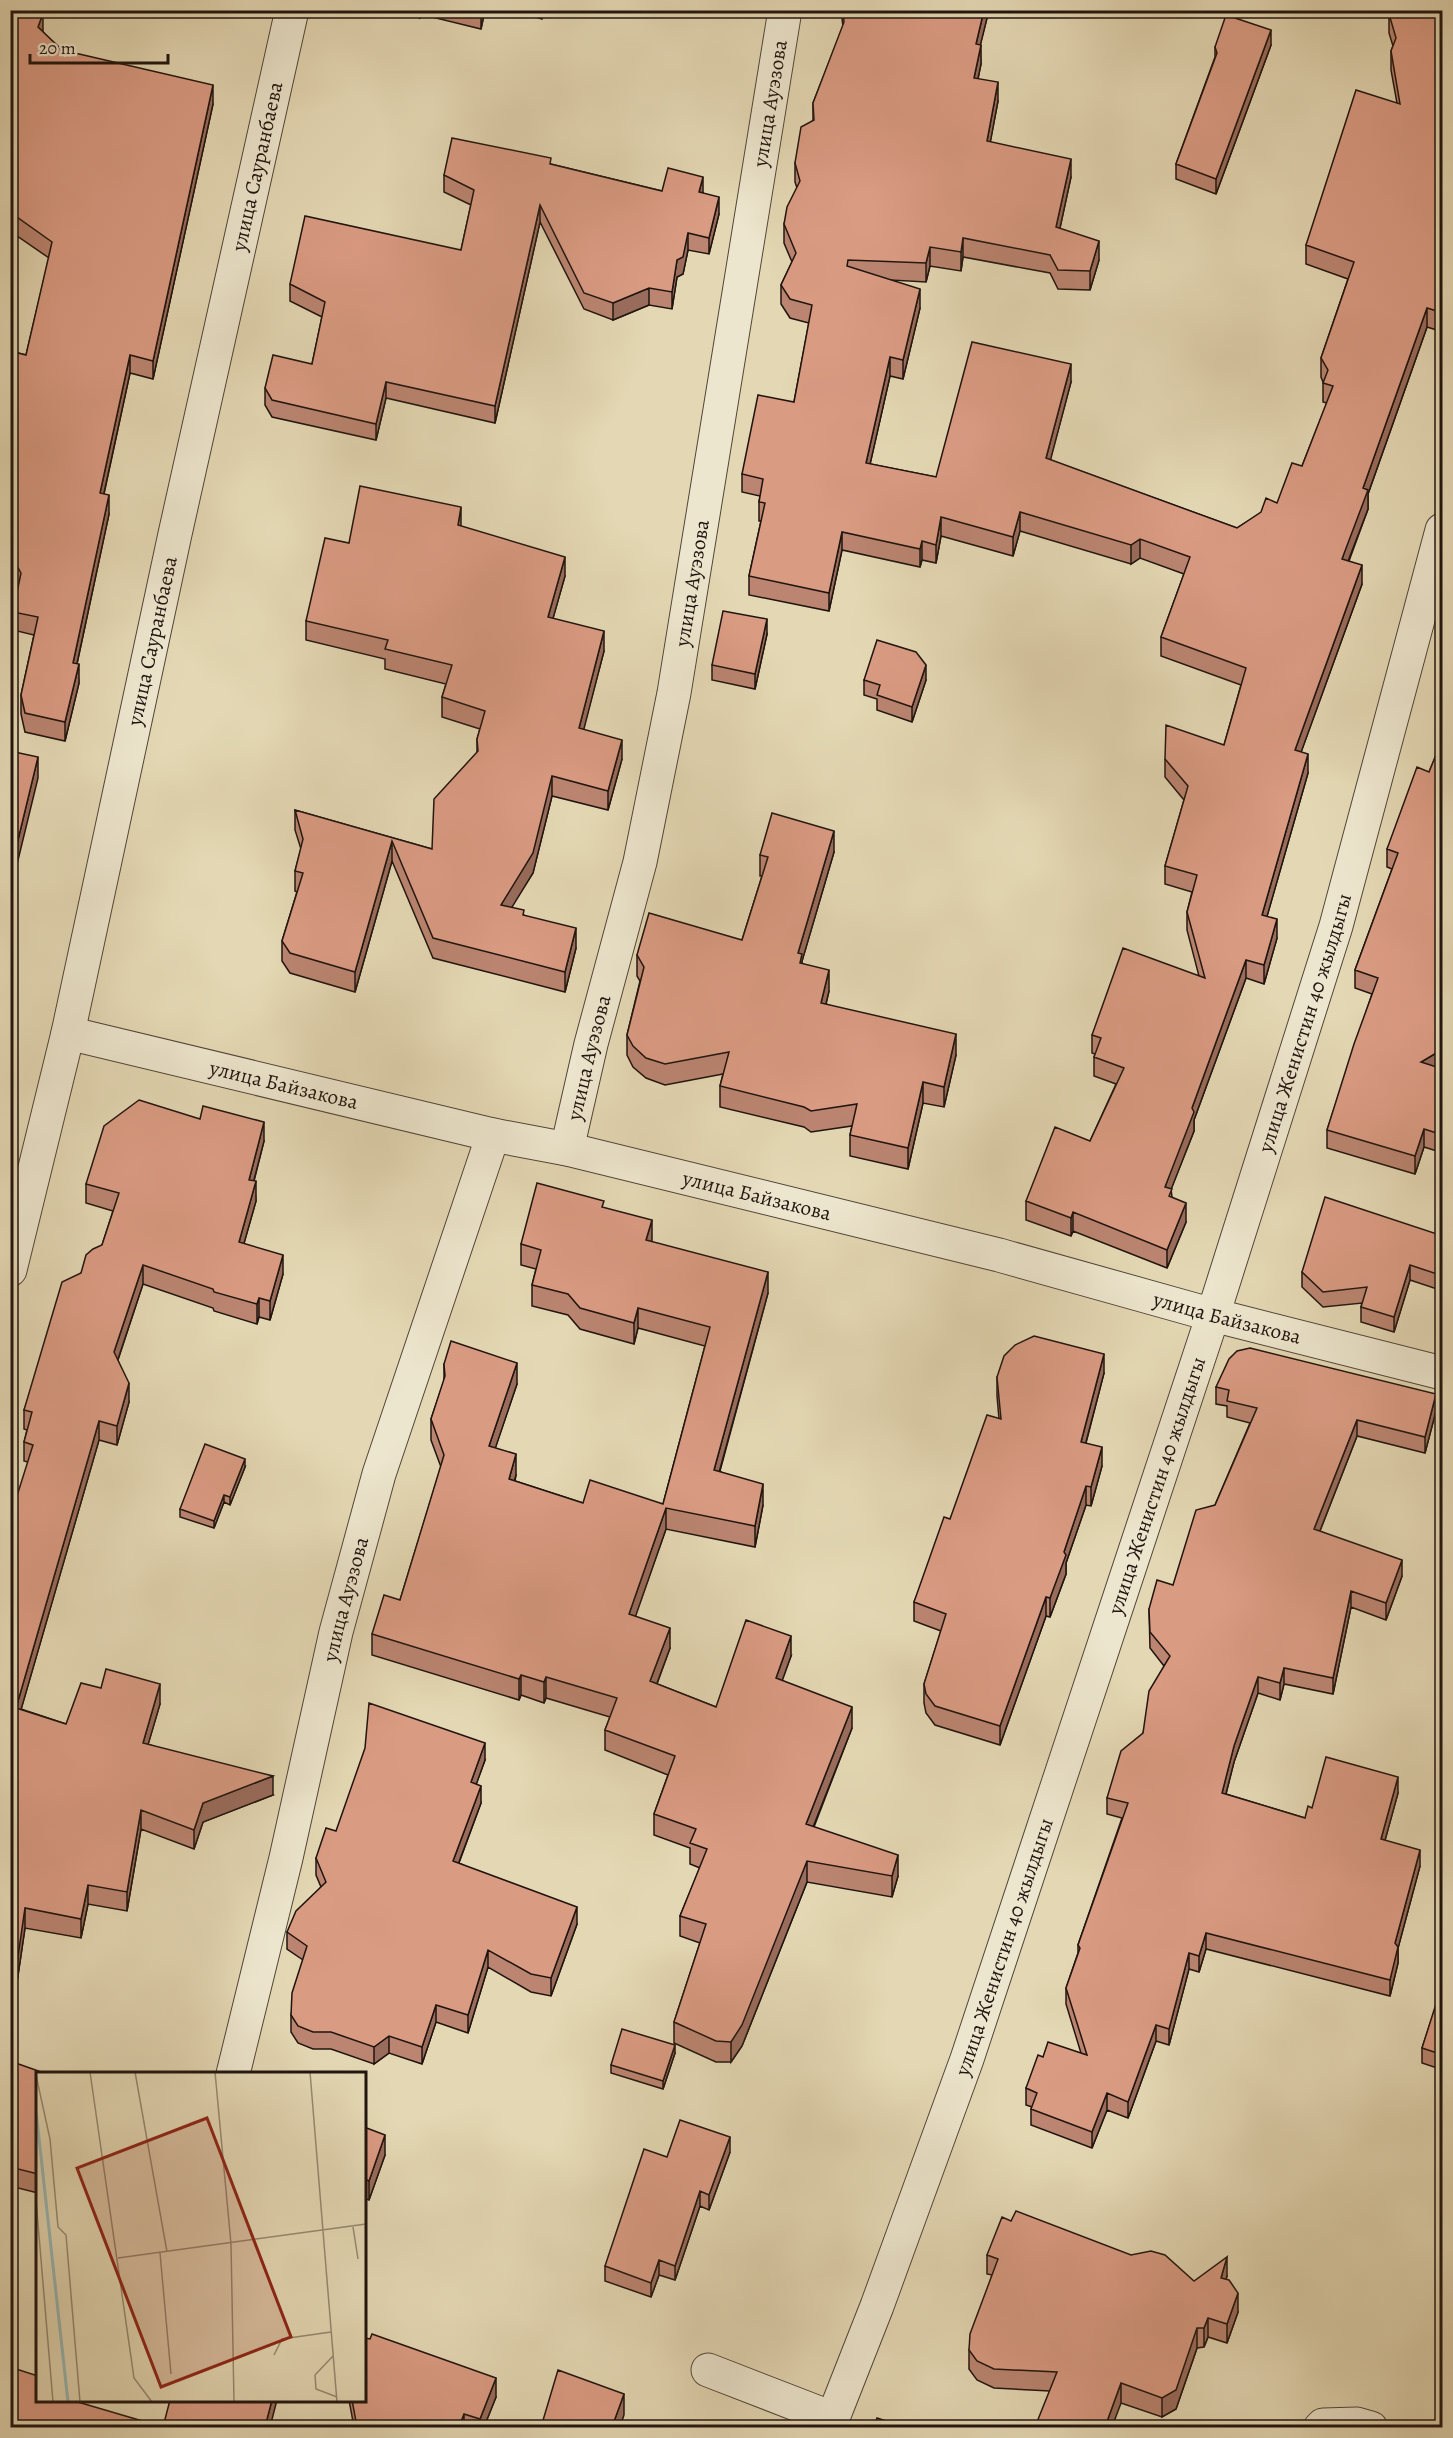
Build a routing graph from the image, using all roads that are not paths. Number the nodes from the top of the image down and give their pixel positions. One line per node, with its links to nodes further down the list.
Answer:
1 (292, 10): 4 (street, улица Сауранбаева)
2 (785, 10): 6 (street, улица Ауэзова)
3 (1443, 530): 8 (street, улица Женистин 40 жылдыгы)
4 (68, 1033): 5 (street, улица Байзакова); 7 (street, улица Сауранбаева)
5 (493, 1135): 6 (street, улица Байзакова); 10 (street, улица Ауэзова)
6 (567, 1149): 8 (street, улица Байзакова)
7 (10, 1270)
8 (1213, 1316): 9 (street, улица Байзакова); 12 (street, улица Женистин 40 жылдыгы)
9 (1443, 1373)
10 (234, 2072)
11 (708, 2370): 12 (street)
12 (831, 2423)
13 (1320, 2427): 14 (street)
14 (1371, 2427)

